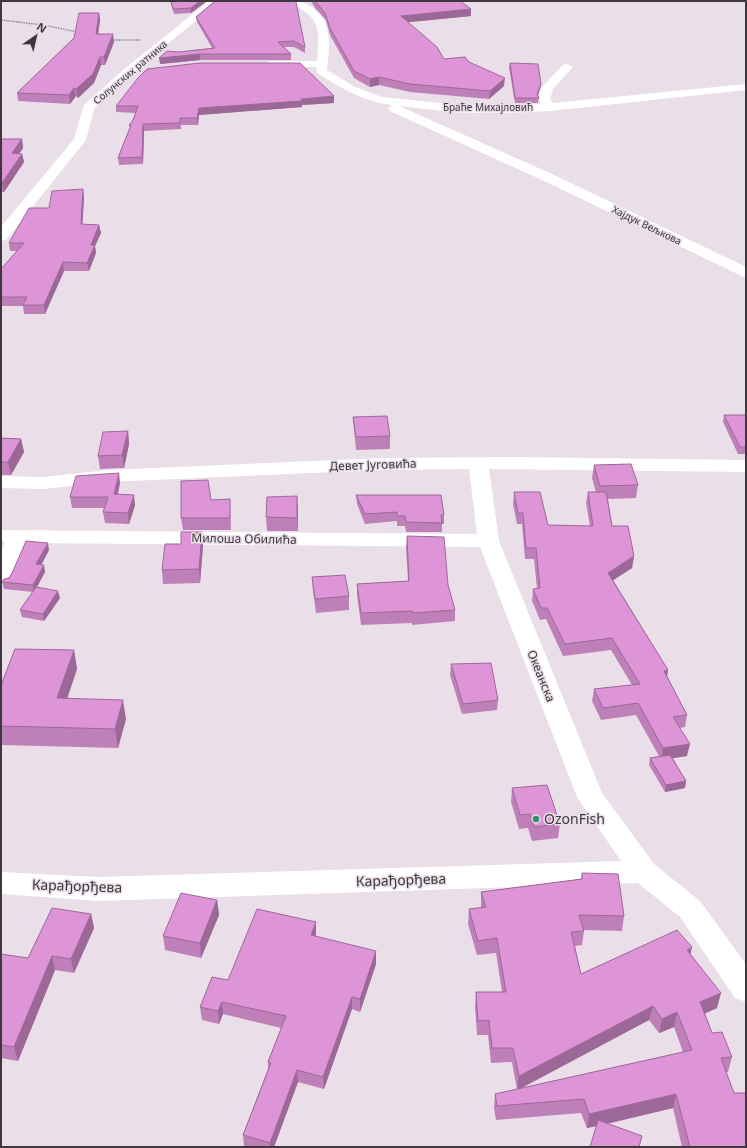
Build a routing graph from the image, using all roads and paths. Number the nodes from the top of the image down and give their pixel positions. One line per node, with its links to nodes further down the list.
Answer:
1 (215, 1): 5 (street, Солунских ратника)
2 (295, 1): 7 (street)
3 (1, 20): 4 (path)
4 (77, 32)
5 (170, 38): 6 (path); 11 (street, Солунских ратника)
6 (108, 39)
7 (322, 64): 8 (street); 13 (street, Браће Михајловић)
8 (257, 65)
9 (567, 67): 14 (street)
10 (149, 70): 11 (street)
11 (126, 73): 15 (street, Солунских ратника)
12 (746, 87): 14 (street, Браће Михајловић)
13 (380, 100): 14 (street, Браће Михајловић); 16 (street, Хајдук Вељкова)
14 (550, 107)
15 (1, 237)
16 (746, 273)
17 (478, 463): 18 (street, Девет Југовића); 19 (street, Девет Југовића); 21 (street, Океанска)
18 (746, 466)
19 (1, 482)
20 (10, 537): 21 (street, Милоша Обилића); 22 (street)
21 (488, 541): 23 (street, Океанска)
22 (1, 579)
23 (644, 872): 24 (street, Карађорђева); 25 (street)
24 (1, 883)
25 (746, 989)

